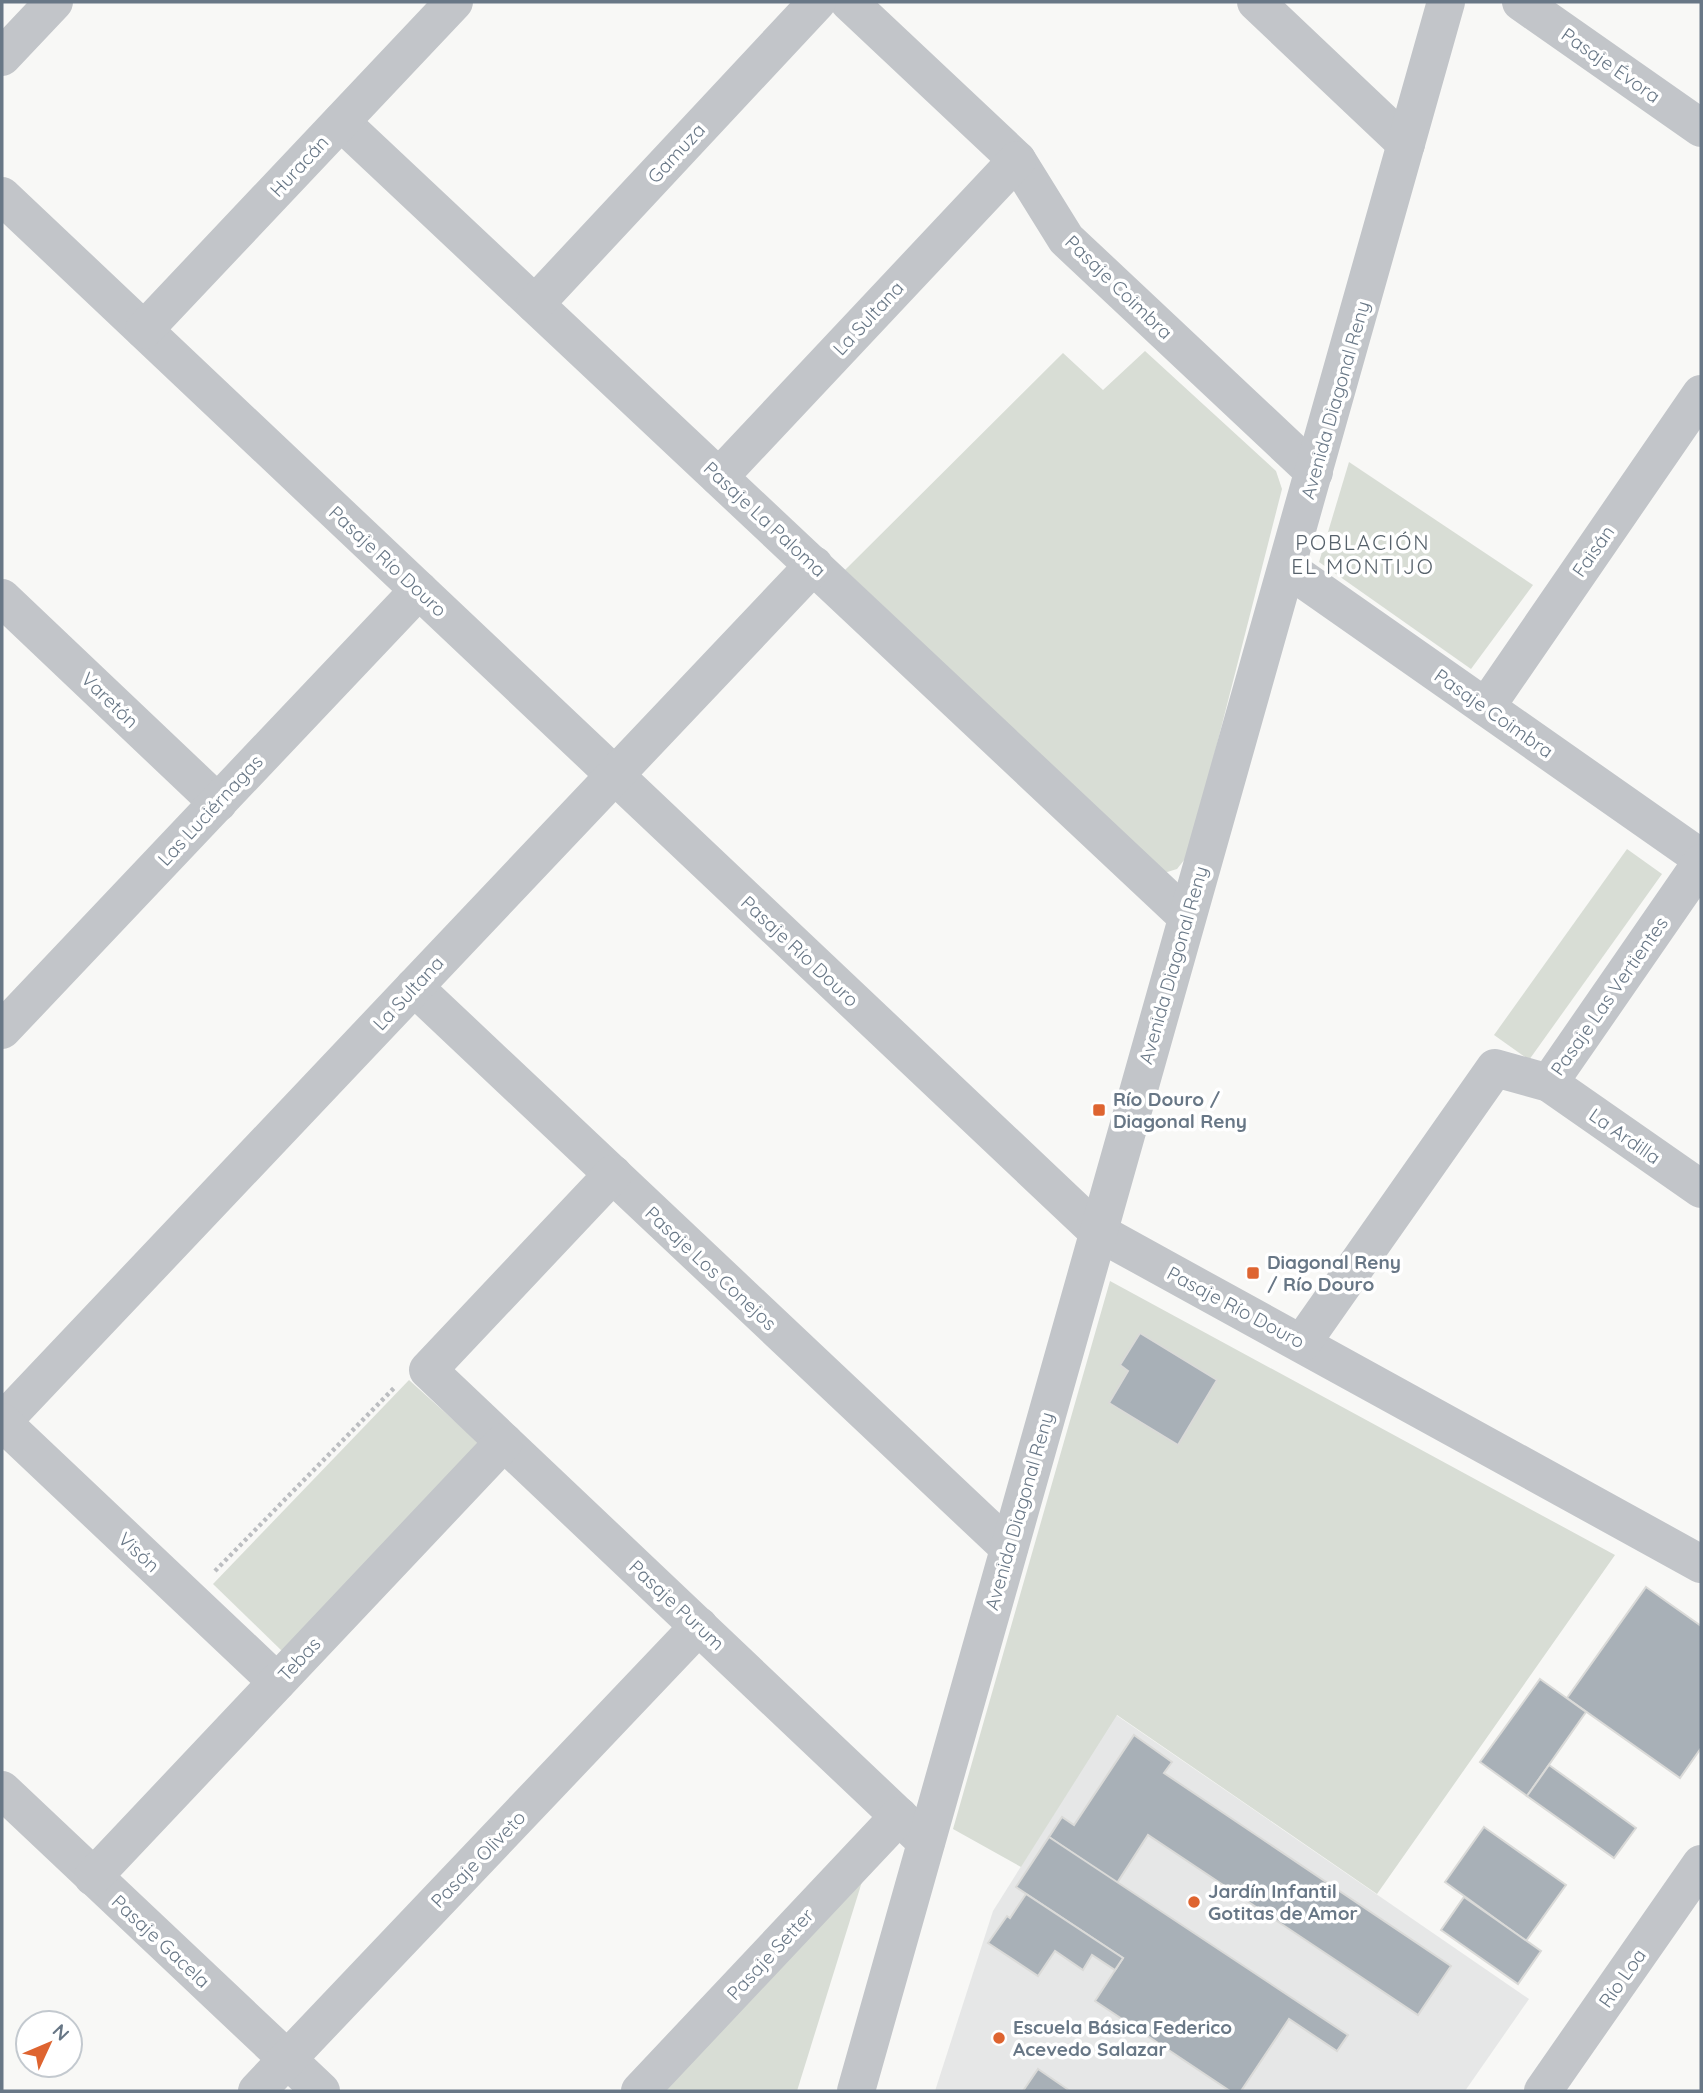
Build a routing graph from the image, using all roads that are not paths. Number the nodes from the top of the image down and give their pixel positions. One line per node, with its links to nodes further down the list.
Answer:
1 (54, 2): 8 (street)
2 (454, 2): 9 (street, Huracán)
3 (817, 2): 14 (street, Gamuza)
4 (849, 2): 12 (street, Pasaje Coimbra)
5 (1255, 2): 11 (street)
6 (1446, 2): 11 (street, Avenida Diagonal Reny)
7 (1521, 2): 10 (street, Pasaje Évora)
8 (2, 57)
9 (341, 122): 14 (street, Pasaje La Paloma); 15 (street, Huracán)
10 (1701, 128)
11 (1406, 144): 17 (street, Avenida Diagonal Reny)
12 (1017, 160): 17 (street, Pasaje Coimbra); 18 (street, La Sultana)
13 (2, 196): 15 (street, Pasaje Río Douro)
14 (535, 304): 18 (street, Pasaje La Paloma)
15 (144, 330): 21 (street, Pasaje Río Douro)
16 (1701, 394): 23 (street, Faisán)
17 (1314, 472): 20 (street, Avenida Diagonal Reny)
18 (719, 477): 19 (street, Pasaje La Paloma)
19 (814, 565): 24 (street, La Sultana); 28 (street, Pasaje La Paloma)
20 (1287, 568): 23 (street, Pasaje Coimbra); 28 (street, Avenida Diagonal Reny)
21 (419, 590): 24 (street, Pasaje Río Douro); 25 (street, Las Luciérnagas)
22 (9, 619): 25 (street, Varetón)
23 (1486, 707): 26 (street, Pasaje Coimbra)
24 (614, 775): 29 (street, La Sultana); 34 (street, Pasaje Río Douro)
25 (218, 803): 30 (street, Las Luciérnagas)
26 (1701, 858)
27 (1701, 863): 31 (street, Pasaje Las Vertientes)
28 (1187, 916): 34 (street, Avenida Diagonal Reny)
29 (414, 987): 32 (street, Pasaje Los Conejos); 36 (street, La Sultana)
30 (2, 1030)
31 (1549, 1083): 33 (street, La Ardilla); 35 (street, Pasaje Las Vertientes)
32 (612, 1174): 37 (street, Pasaje Purum); 38 (street, Pasaje Los Conejos)
33 (1701, 1189)
34 (1098, 1232): 35 (street, Pasaje Río Douro); 38 (street, Avenida Diagonal Reny)
35 (1302, 1343): 39 (street, Pasaje Río Douro)
36 (2, 1422): 41 (street, Visón)
37 (504, 1442): 40 (street, Pasaje Purum); 41 (street, Tebas)
38 (1009, 1549): 43 (street, Avenida Diagonal Reny)
39 (1701, 1564)
40 (699, 1626): 43 (street, Pasaje Purum); 46 (street, Pasaje Oliveto)
41 (277, 1682): 44 (street, Tebas)
42 (2, 1790): 44 (street, Pasaje Gacela)
43 (913, 1829): 49 (street, Pasaje Setter); 50 (street, Avenida Diagonal Reny)
44 (93, 1877): 46 (street, Pasaje Gacela)
45 (1696, 1884): 51 (street, Río Loa)
46 (287, 2060): 47 (street, Pasaje Oliveto); 48 (street, Pasaje Gacela)
47 (257, 2091)
48 (321, 2091)
49 (640, 2091)
50 (856, 2091)
51 (1543, 2091)

